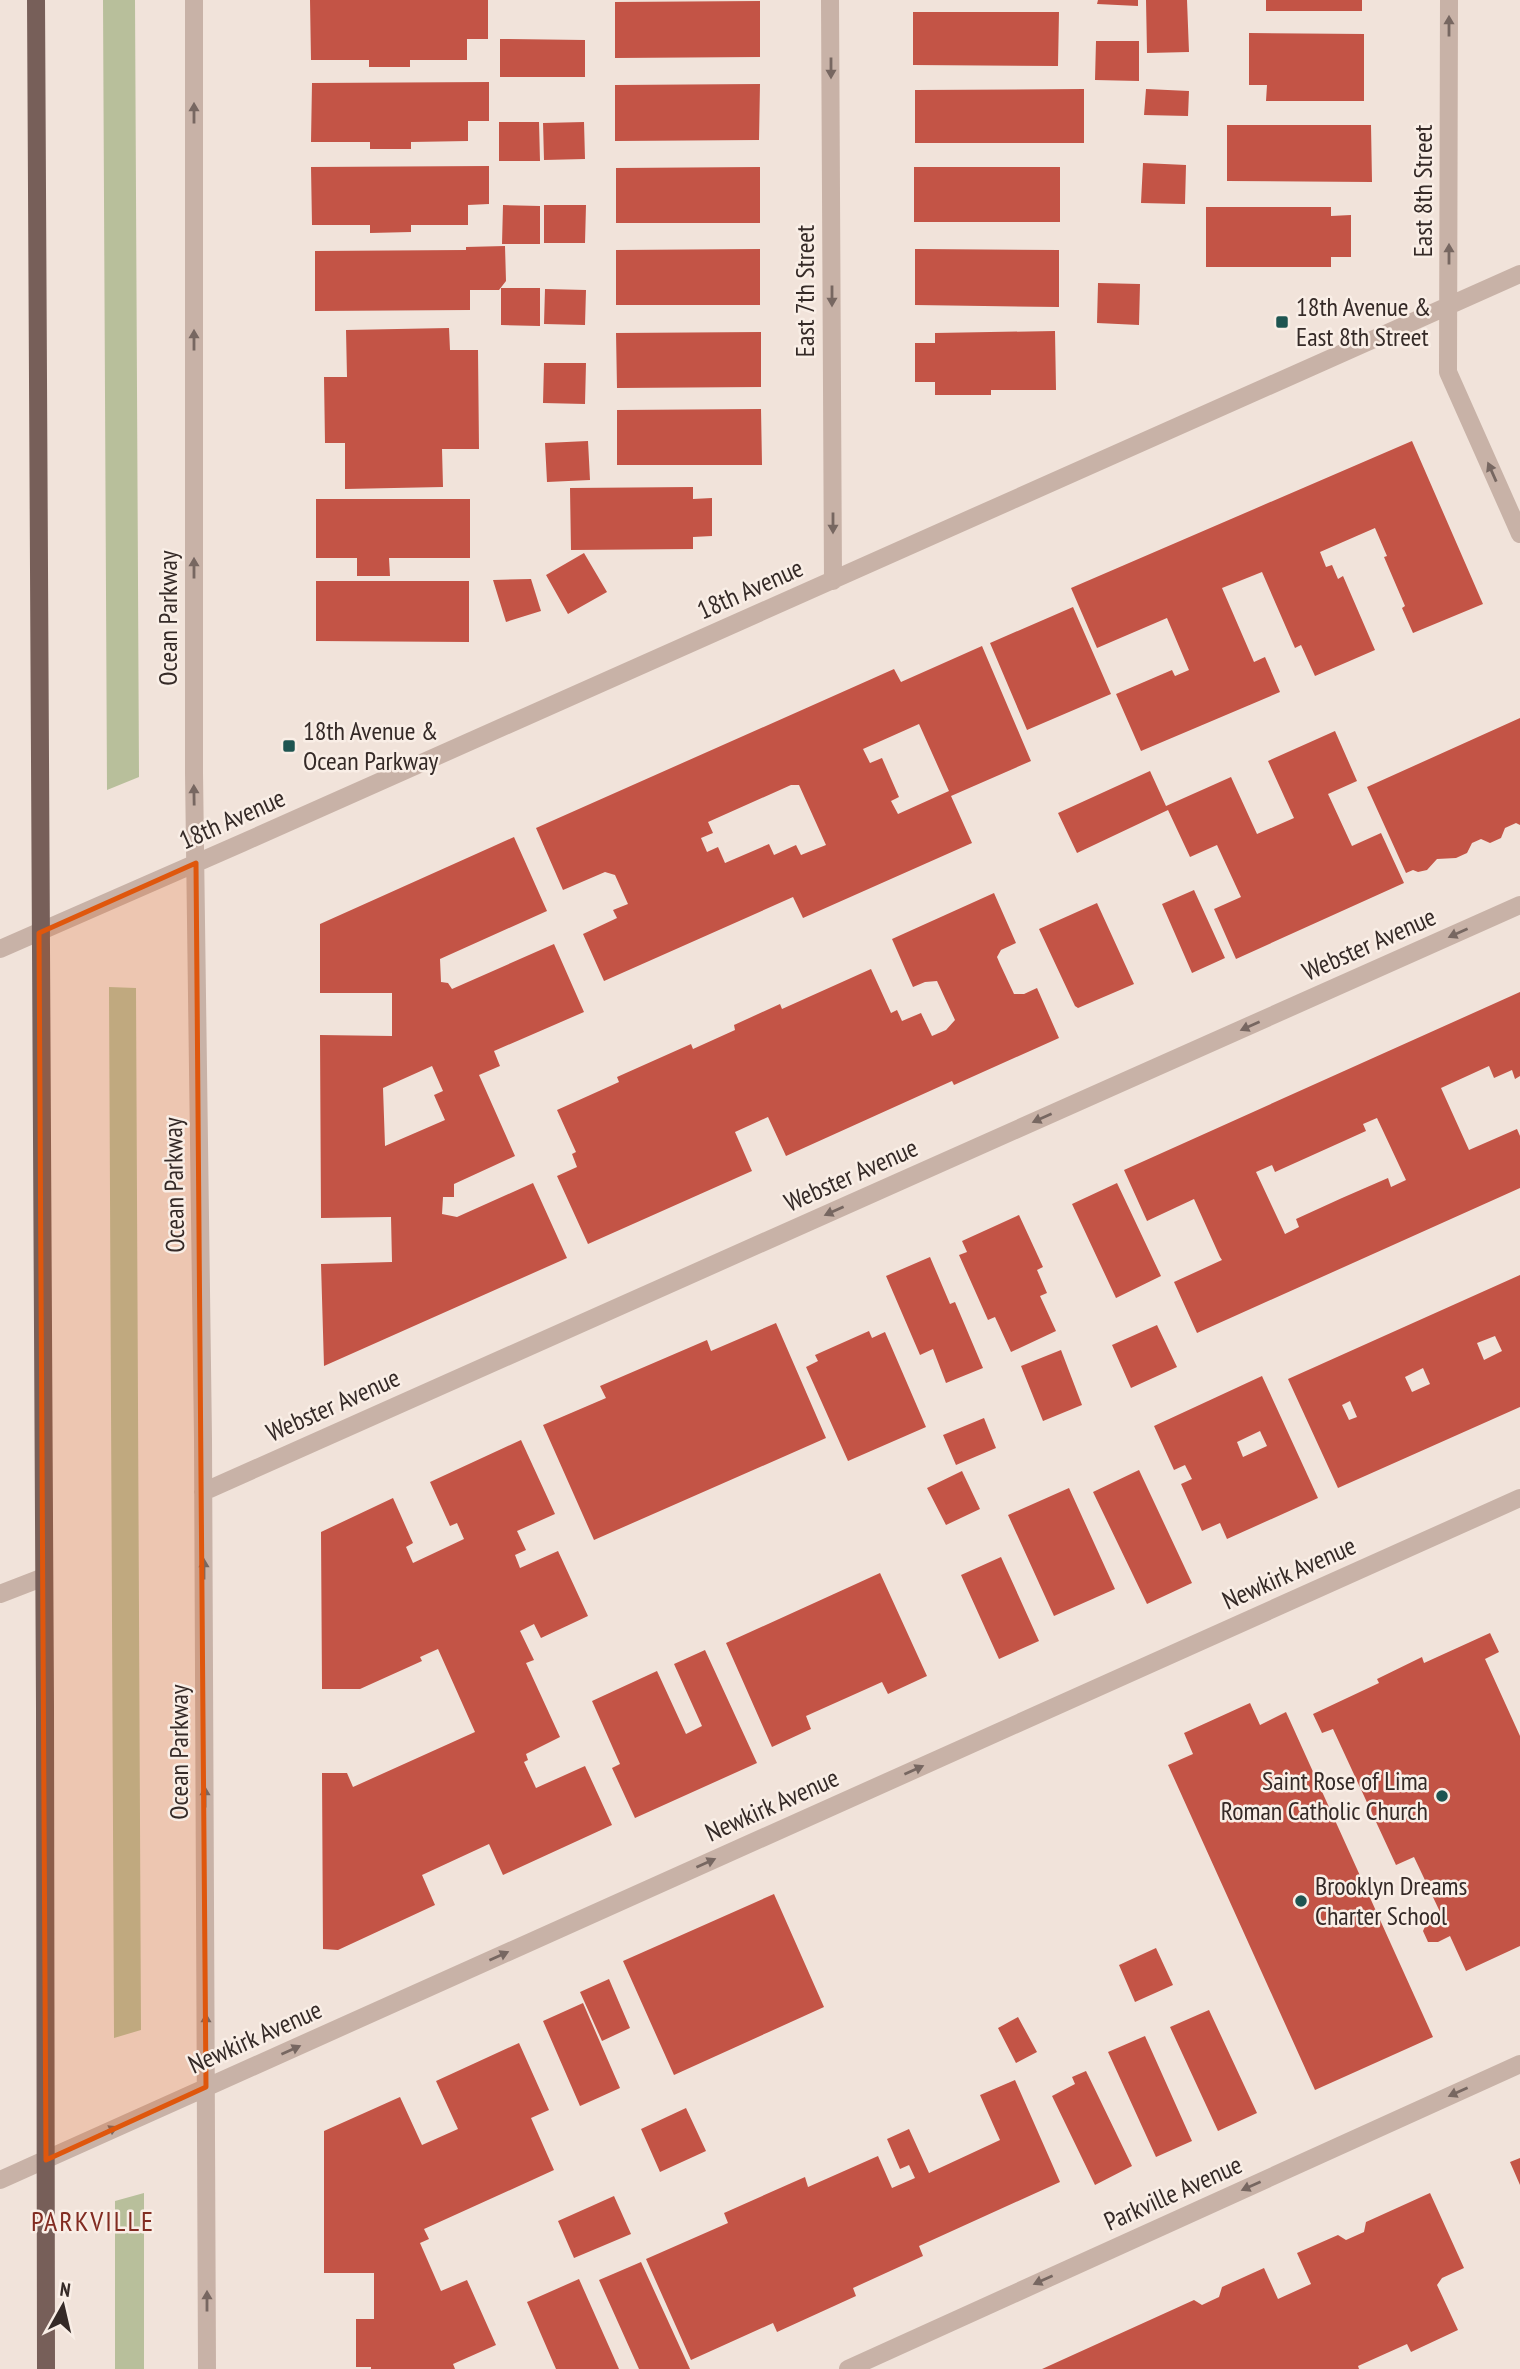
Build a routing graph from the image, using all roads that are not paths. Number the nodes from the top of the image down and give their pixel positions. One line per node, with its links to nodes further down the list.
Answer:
1 (36, 0): 11 (main road)
2 (194, 0): 9 (street, Ocean Parkway, one-way to 2)
3 (830, 0): 8 (street, East 7th Street, one-way to 8)
4 (1449, 0): 6 (street, East 8th Street, one-way to 4)
5 (1520, 274): 6 (street, 18th Avenue)
6 (1449, 304): 7 (street, East 8th Street, one-way to 6); 8 (street, 18th Avenue)
7 (1520, 534)
8 (833, 581): 9 (street, 18th Avenue)
9 (195, 863): 11 (street, 18th Avenue); 13 (street, Ocean Parkway)
10 (1520, 905): 13 (street, Webster Avenue, one-way to 13)
11 (39, 933): 12 (street, 18th Avenue); 15 (main road)
12 (0, 949)
13 (204, 1492): 18 (street, Ocean Parkway, one-way to 13)
14 (1520, 1498): 18 (street, Newkirk Avenue, one-way to 14)
15 (44, 1577): 16 (street); 19 (main road)
16 (0, 1594)
17 (1520, 2064): 23 (street, Parkville Avenue, one-way to 23)
18 (206, 2087): 19 (street, Newkirk Avenue, one-way to 18); 22 (street, Ocean Parkway, one-way to 18)
19 (46, 2160): 20 (street, Newkirk Avenue); 21 (main road)
20 (0, 2180)
21 (46, 2369)
22 (207, 2369)
23 (848, 2369)

